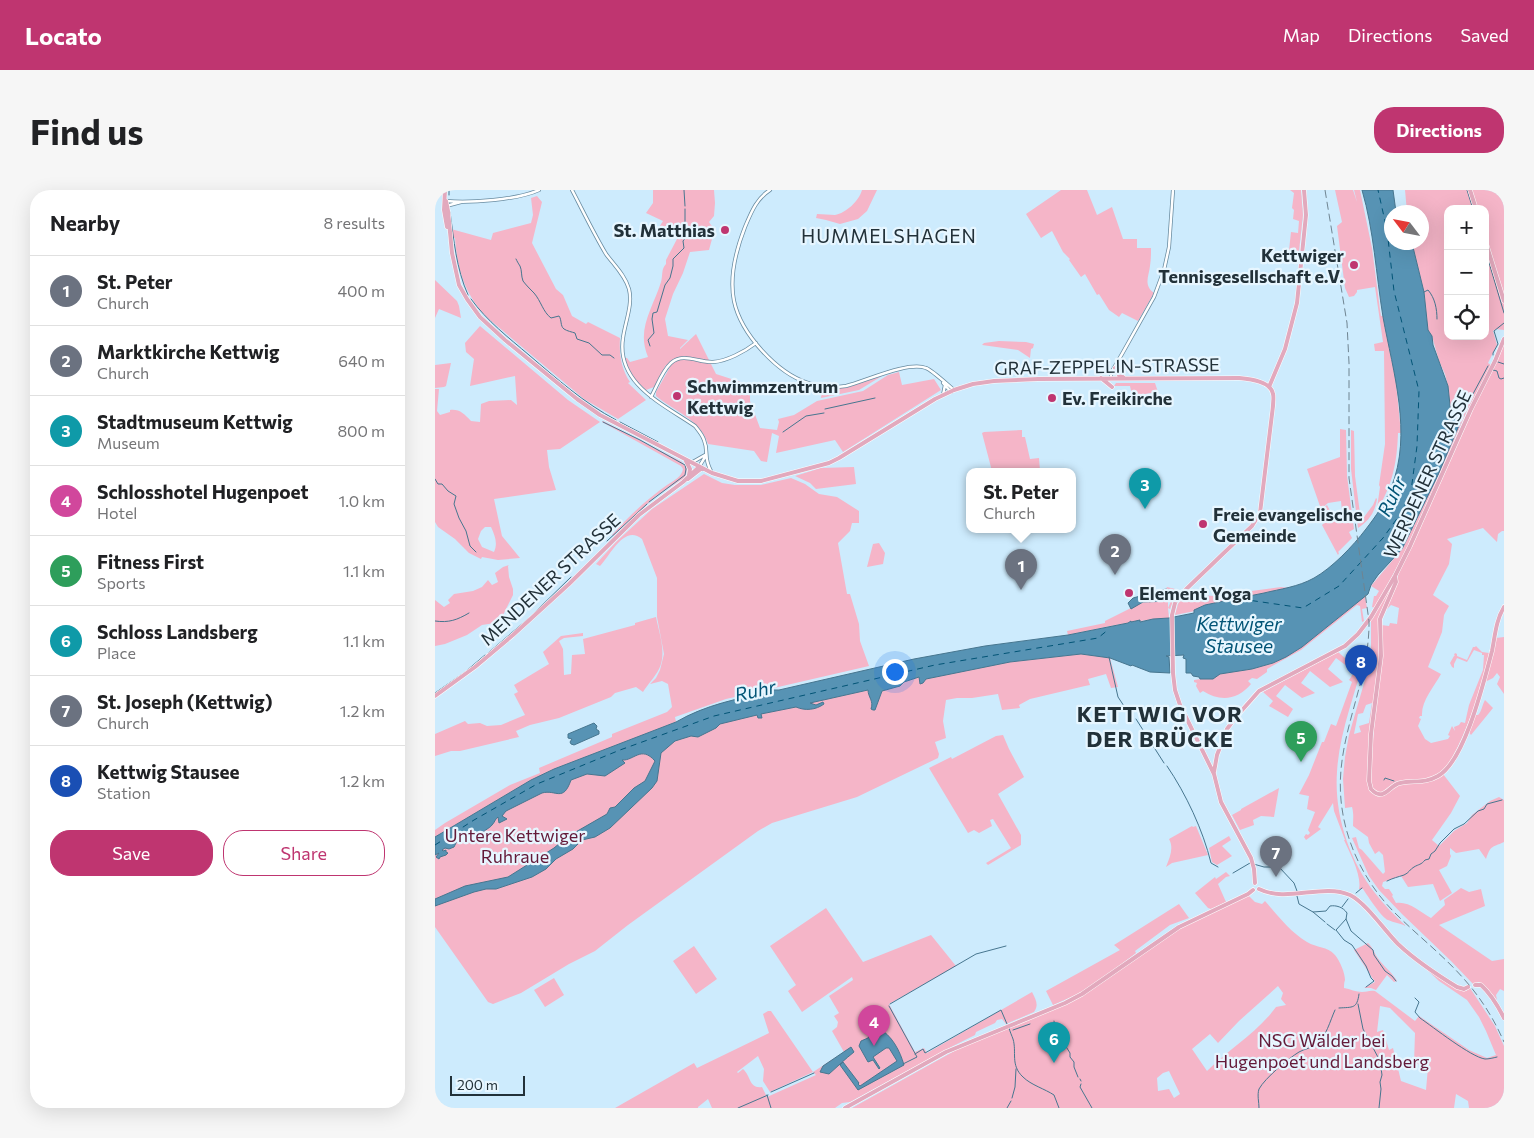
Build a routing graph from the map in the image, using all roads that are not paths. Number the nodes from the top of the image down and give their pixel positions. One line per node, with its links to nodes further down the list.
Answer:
1 (445, 190): 8 (main road, GRAF-ZEPPELIN-STRASSE)
2 (539, 190): 8 (street)
3 (572, 190): 24 (street)
4 (770, 190): 13 (street)
5 (1173, 190): 14 (street)
6 (1304, 190): 20 (main road)
7 (1470, 190): 9 (main road)
8 (446, 204): 27 (main road, GRAF-ZEPPELIN-STRASSE)
9 (1475, 205)
10 (1488, 250): 11 (main road)
11 (1504, 301)
12 (1504, 339): 32 (main road, WERDENER STRASSE)
13 (756, 343): 18 (street); 24 (street)
14 (1115, 368): 16 (street); 17 (main road)
15 (1101, 378): 16 (main road, GRAF-ZEPPELIN-STRASSE); 21 (main road); 22 (main road, GRAF-ZEPPELIN-STRASSE)
16 (1111, 378): 17 (main road, GRAF-ZEPPELIN-STRASSE)
17 (1125, 378): 20 (main road, GRAF-ZEPPELIN-STRASSE)
18 (943, 382): 19 (street); 22 (street)
19 (945, 385): 22 (street); 23 (street)
20 (1269, 387): 36 (main road)
21 (1112, 388)
22 (952, 391): 23 (main road, GRAF-ZEPPELIN-STRASSE)
23 (943, 395): 29 (main road, GRAF-ZEPPELIN-STRASSE)
24 (651, 397): 25 (street)
25 (705, 455): 26 (street); 27 (street); 28 (street)
26 (706, 461): 28 (street); 29 (street)
27 (688, 462): 28 (main road, GRAF-ZEPPELIN-STRASSE); 30 (main road)
28 (700, 467): 29 (main road, GRAF-ZEPPELIN-STRASSE); 30 (main road, MENDENER STRASSE); 31 (main road, MENDENER STRASSE)
29 (712, 473)
30 (689, 476): 31 (main road, MENDENER STRASSE)
31 (683, 482): 34 (main road, MENDENER STRASSE)
32 (1395, 576): 33 (main road); 35 (main road, WERDENER STRASSE)
33 (1504, 607)
34 (435, 696)
35 (1217, 754): 36 (main road); 37 (main road, WERDENER STRASSE)
36 (1207, 760): 37 (main road)
37 (1214, 774): 38 (main road)
38 (1255, 883): 39 (main road); 40 (main road)
39 (1259, 889): 40 (main road); 42 (main road)
40 (1253, 890): 44 (main road)
41 (1477, 985): 43 (main road)
42 (1468, 988)
43 (1504, 1018)
44 (845, 1108)

